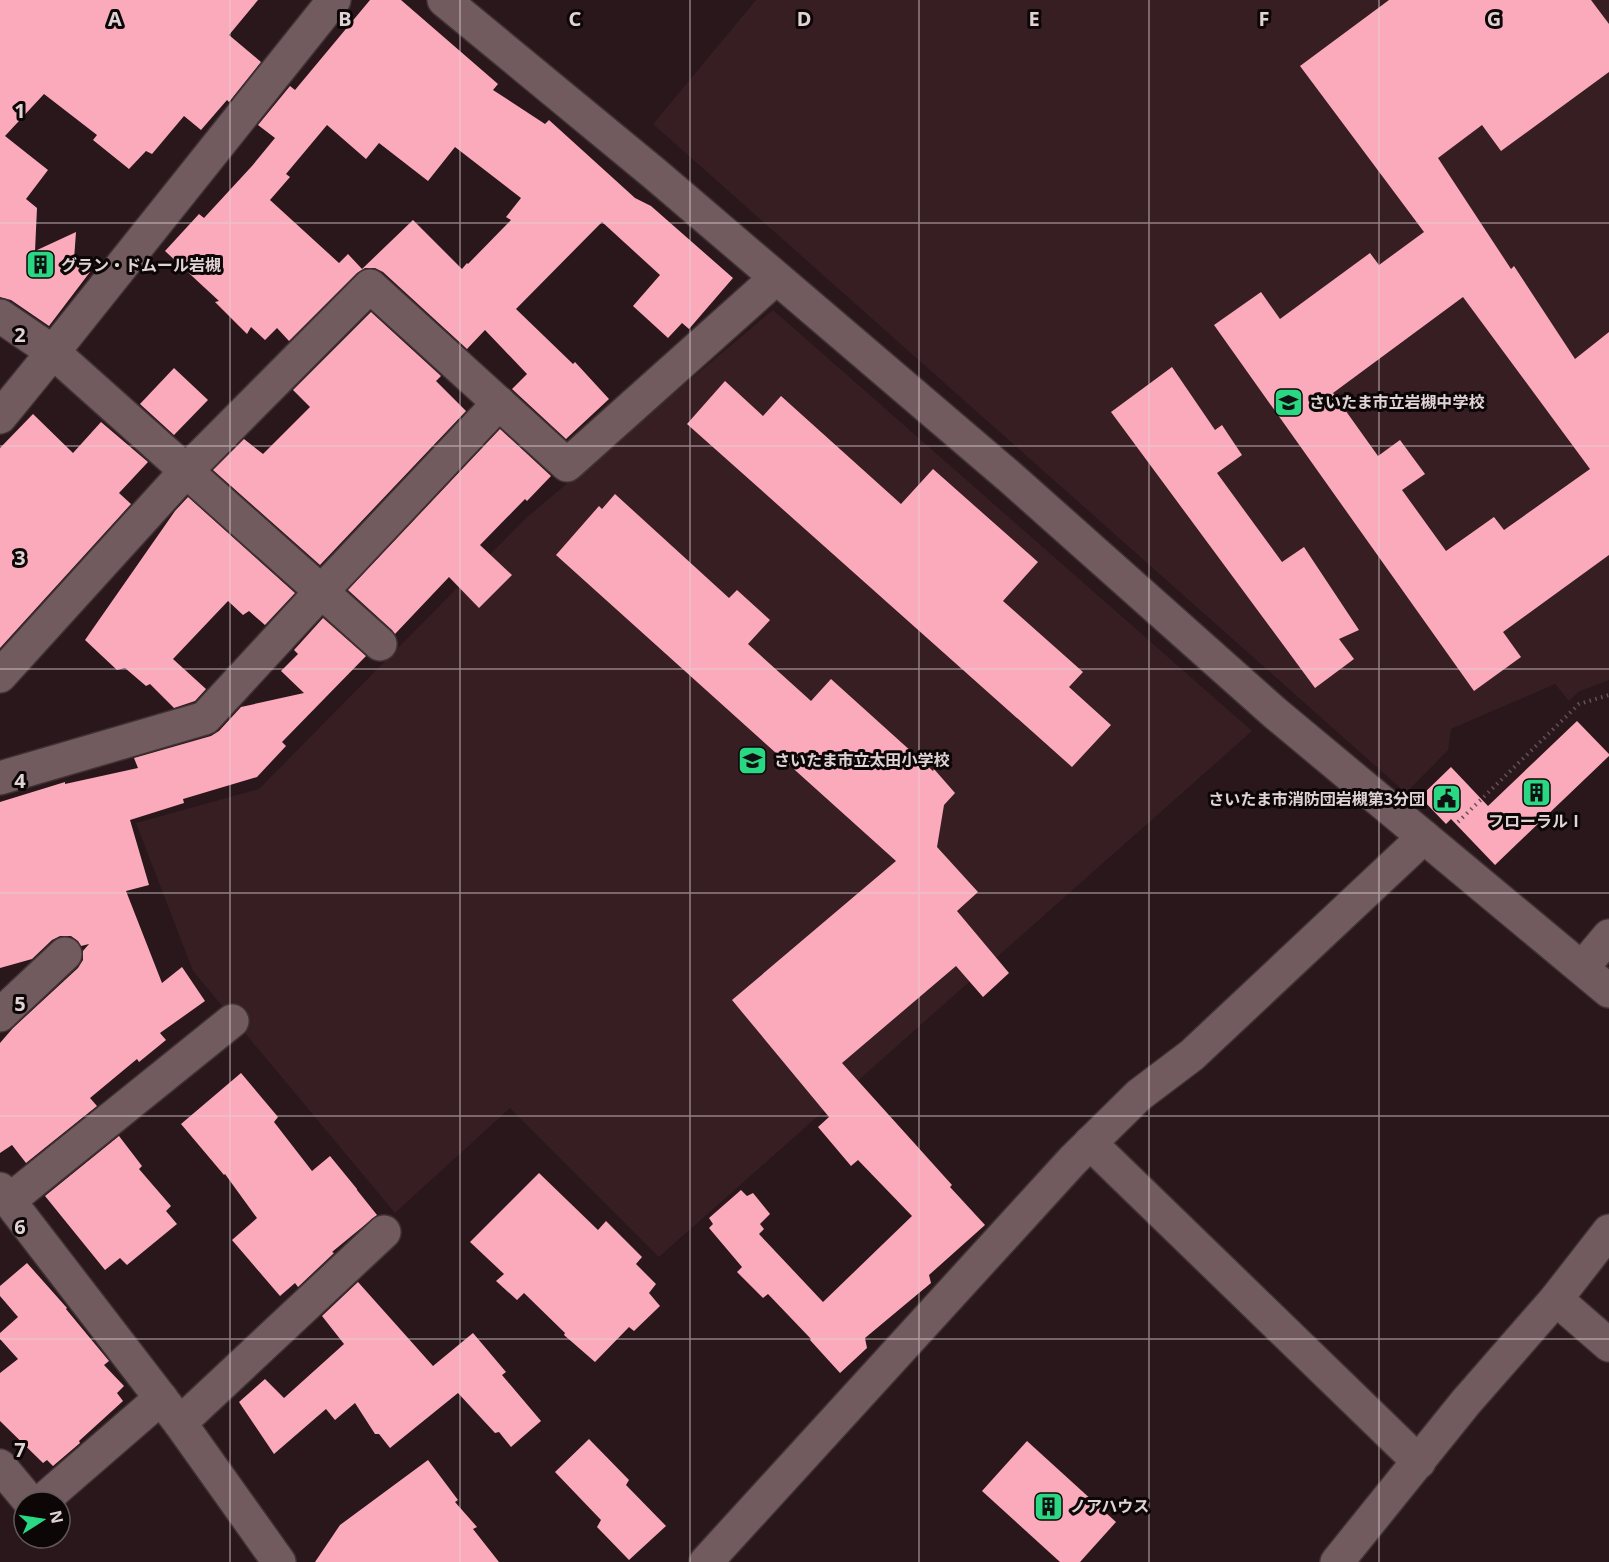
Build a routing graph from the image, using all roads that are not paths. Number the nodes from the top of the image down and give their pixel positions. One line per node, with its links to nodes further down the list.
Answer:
1 (334, 0): 5 (street)
2 (444, 0): 3 (street)
3 (776, 278): 6 (street); 13 (street)
4 (0, 316): 5 (street)
5 (53, 352): 7 (street); 8 (street)
6 (499, 403): 8 (street); 9 (street)
7 (0, 417)
8 (186, 471): 9 (street); 11 (street)
9 (321, 591): 10 (street); 12 (street)
10 (380, 644)
11 (0, 676)
12 (0, 778)
13 (1429, 841): 16 (street); 20 (street)
14 (1609, 936): 16 (street)
15 (65, 954): 18 (street)
16 (1582, 968): 17 (street)
17 (1609, 991)
18 (0, 1015)
19 (232, 1021): 21 (street)
20 (1090, 1143): 27 (street); 32 (street)
21 (5, 1195): 26 (street)
22 (1609, 1231): 24 (street)
23 (384, 1232): 26 (street)
24 (1556, 1299): 25 (street); 27 (street)
25 (1609, 1345)
26 (171, 1411): 30 (street); 31 (street)
27 (1419, 1462): 33 (street)
28 (0, 1466): 29 (street)
29 (20, 1490)
30 (58, 1490)
31 (279, 1562)
32 (706, 1562)
33 (1337, 1562)

